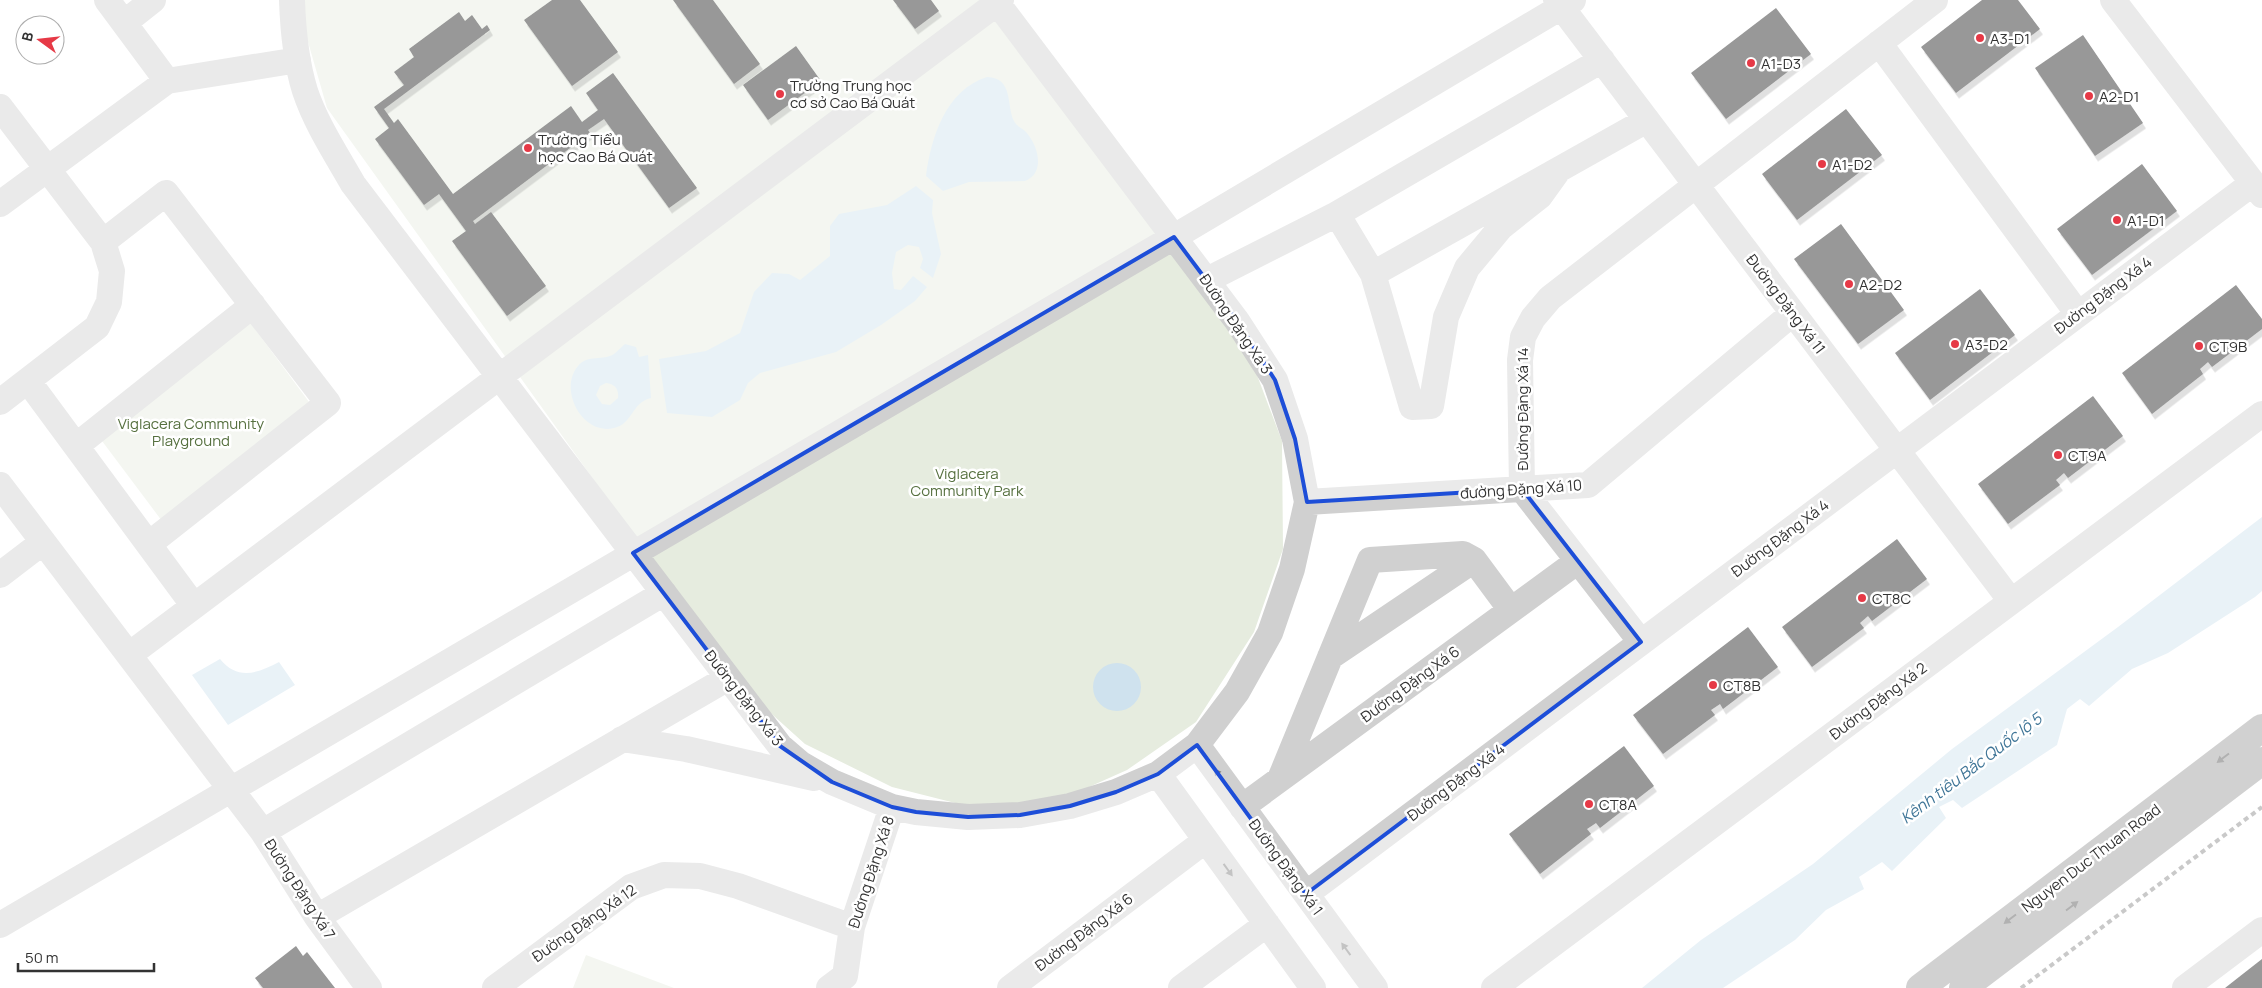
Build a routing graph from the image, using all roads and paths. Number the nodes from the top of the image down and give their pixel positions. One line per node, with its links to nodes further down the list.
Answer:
1 (107, 0): 7 (street)
2 (292, 0): 9 (street, Đường Đặng Xá 3)
3 (1934, 0): 8 (street, Đường Đặng Xá 14)
4 (2113, 0): 17 (street)
5 (998, 1): 20 (street, Đường Đặng Xá 3); 27 (street)
6 (1564, 2): 10 (street, Đường Đặng Xá 11); 20 (street)
7 (138, 12): 11 (street)
8 (1879, 43): 16 (street, Đường Đặng Xá 14); 26 (street)
9 (298, 60): 11 (street); 27 (street, Đường Đặng Xá 3)
10 (1602, 60): 13 (street, Đường Đặng Xá 11); 19 (street)
11 (175, 80): 14 (street)
12 (0, 107): 14 (street)
13 (1647, 120): 15 (street); 16 (street, Đường Đặng Xá 11)
14 (47, 169): 18 (street); 21 (street)
15 (1558, 171): 22 (street); 22 (street)
16 (1696, 185): 25 (street, Đường Đặng Xá 11); 34 (street, Đường Đặng Xá 14)
17 (2257, 189): 26 (street, Đường Đặng Xá 4)
18 (0, 204)
19 (1337, 214): 22 (street); 23 (street)
20 (1174, 237): 23 (street, Đường Đặng Xá 3); 38 (street)
21 (103, 242): 24 (street); 28 (street)
22 (1372, 274)
23 (1207, 280): 35 (street, Đường Đặng Xá 3)
24 (253, 305): 31 (street); 37 (street)
25 (1793, 313): 32 (street, Đường Đặng Xá 11); 34 (street, đường Đặng Xá 10)
26 (2078, 314): 32 (street, Đường Đặng Xá 4)
27 (499, 377): 38 (street, Đường Đặng Xá 3); 44 (street)
28 (28, 381): 29 (street); 31 (street)
29 (0, 402)
30 (2262, 414): 43 (street, Đường Đặng Xá 2)
31 (76, 446): 37 (street)
32 (1897, 450): 43 (street, Đường Đặng Xá 11); 46 (street, Đường Đặng Xá 4)
33 (0, 485): 36 (street, Đường Đặng Xá 7)
34 (1522, 489): 35 (street, đường Đặng Xá 10); 40 (street, Đường Đặng Xá 14)
35 (1306, 502): 52 (street, Đường Đặng Xá 3)
36 (43, 542): 41 (street); 47 (street, Đường Đặng Xá 7)
37 (148, 544): 44 (street)
38 (633, 553): 42 (street, Đường Đặng Xá 3); 57 (street)
39 (1474, 560): 45 (street); 48 (street); 48 (street)
40 (1578, 561): 45 (street, Đường Đặng Xá 6); 46 (street, Đường Đặng Xá 14)
41 (0, 575)
42 (664, 593): 49 (street, Đường Đặng Xá 3); 60 (street)
43 (2011, 601): 75 (street, Đường Đặng Xá 2)
44 (194, 606): 47 (street)
45 (1511, 610): 55 (street, Đường Đặng Xá 6)
46 (1642, 642): 62 (street, Đường Đặng Xá 4)
47 (129, 655): 57 (street, Đường Đặng Xá 7)
48 (1330, 657): 55 (street)
49 (728, 678): 51 (street); 56 (street, Đường Đặng Xá 3)
50 (2262, 728): 76 (highway, Nguyen Duc Thuan Road, one-way to 76)
51 (622, 739): 56 (street); 63 (street)
52 (1197, 745): 54 (street, Đường Đặng Xá 3); 59 (street, Đường Đặng Xá 1, one-way to 52)
53 (2262, 761): 77 (highway, Nguyen Duc Thuan Road, one-way to 53)
54 (1158, 774): 58 (street, Đường Đặng Xá 3); 61 (street)
55 (1280, 779): 59 (street, Đường Đặng Xá 6)
56 (832, 782): 58 (street, Đường Đặng Xá 3)
57 (231, 790): 60 (street, Đường Đặng Xá 7); 65 (street)
58 (892, 807): 66 (street, Đường Đặng Xá 8)
59 (1242, 807): 62 (street, Đường Đặng Xá 1)
60 (263, 832): 63 (street, Đường Đặng Xá 7)
61 (1206, 840): 64 (street, one-way to 64); 71 (street, Đường Đặng Xá 6)
62 (1306, 894): 74 (street, Đường Đặng Xá 1, one-way to 62)
63 (317, 917): 69 (street, Đường Đặng Xá 7)
64 (1267, 924): 72 (street); 73 (street)
65 (0, 925)
66 (852, 927): 68 (street, Đường Đặng Xá 8); 70 (street, Đường Đặng Xá 12)
67 (2262, 930): 78 (street)
68 (843, 984)
69 (368, 988)
70 (495, 988)
71 (1010, 988)
72 (1181, 988)
73 (1314, 988)
74 (1375, 988)
75 (1494, 988)
76 (1920, 988)
77 (1963, 988)
78 (2185, 988)

